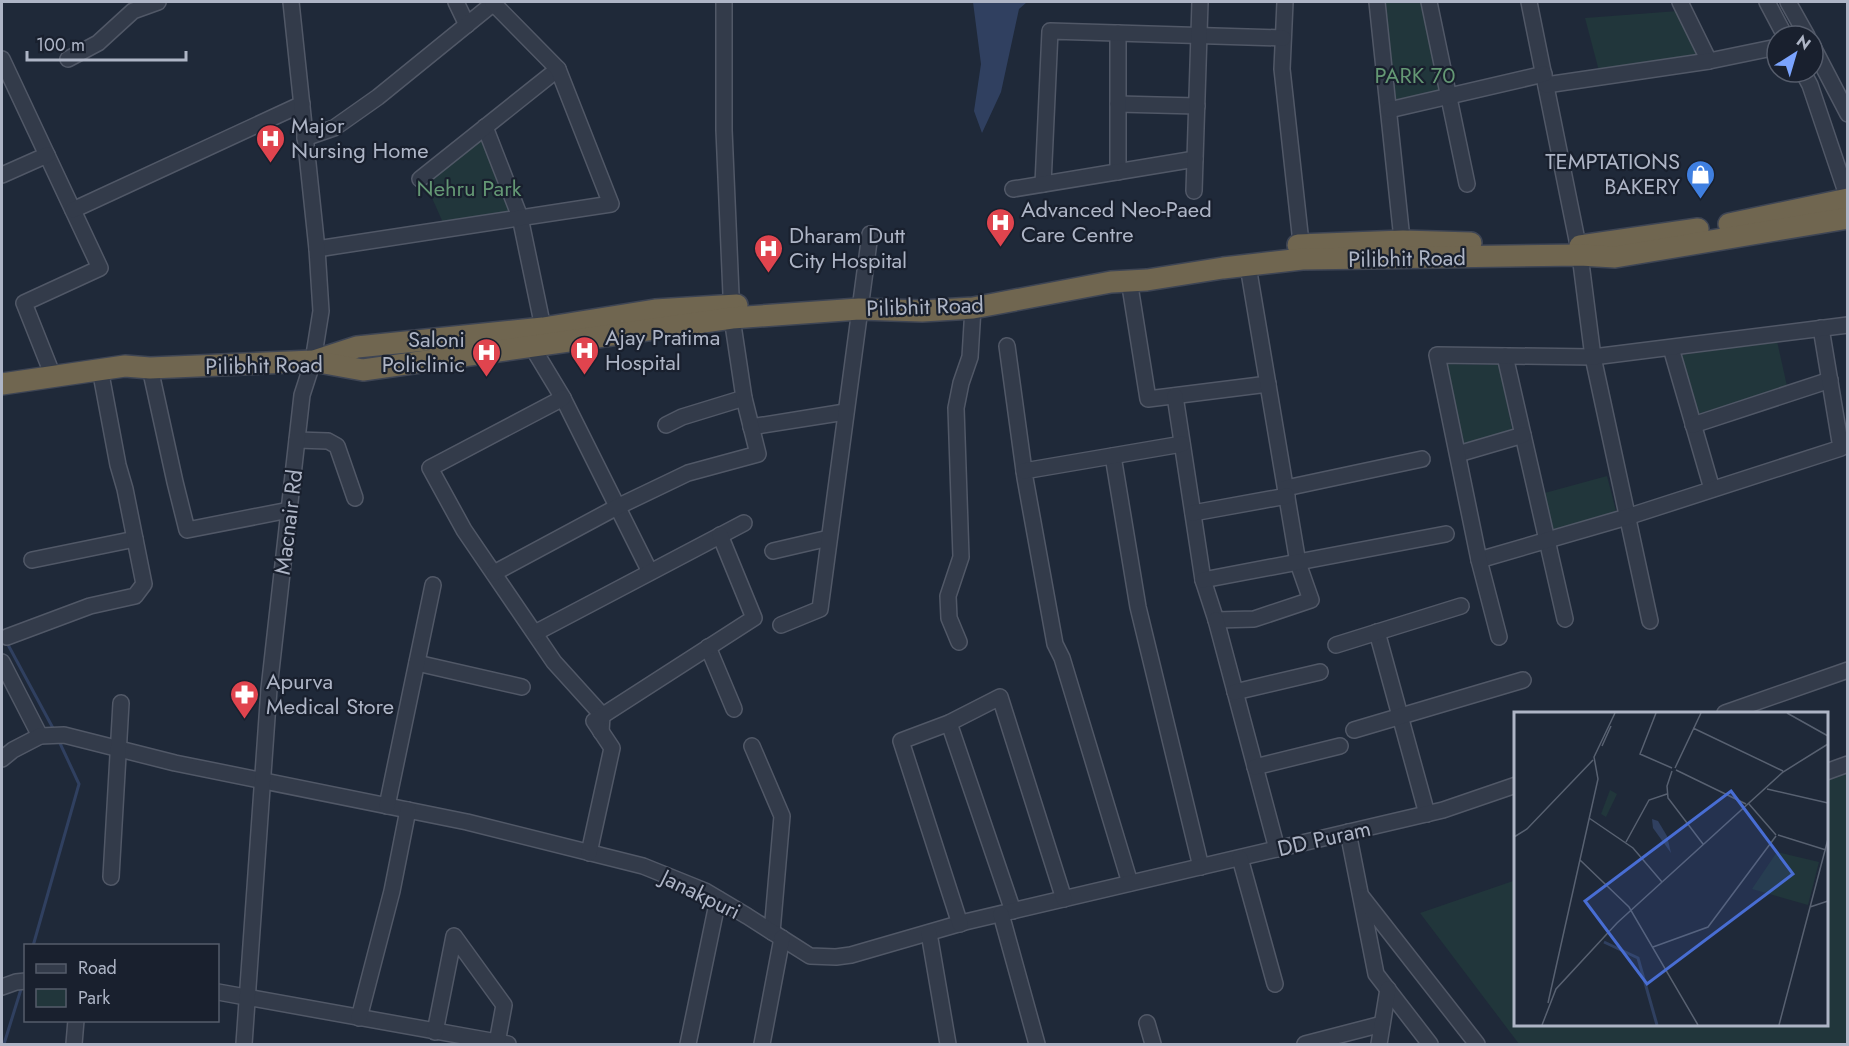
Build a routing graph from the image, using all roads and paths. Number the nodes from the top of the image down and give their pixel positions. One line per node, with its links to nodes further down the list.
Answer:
1 (158, 2): 22 (street)
2 (291, 2): 29 (street, Macnair Rd)
3 (456, 2): 16 (street)
4 (494, 2): 16 (street); 24 (street)
5 (724, 2): 58 (street)
6 (1200, 2): 18 (street)
7 (1285, 2): 19 (street)
8 (1377, 2): 32 (street)
9 (1430, 2): 28 (street)
10 (1530, 2): 26 (street)
11 (1680, 2): 23 (street)
12 (1767, 2): 14 (street)
13 (1788, 2): 15 (street)
14 (1779, 24)
15 (1800, 24)
16 (467, 25): 35 (street)
17 (1118, 33): 18 (street); 30 (street); 41 (street)
18 (1199, 35): 19 (street); 31 (street)
19 (1283, 38): 53 (street)
20 (1765, 49): 23 (street)
21 (2, 59): 36 (street)
22 (68, 60)
23 (1708, 61): 26 (street)
24 (558, 69): 34 (street); 47 (street)
25 (1825, 70): 33 (street)
26 (1545, 80): 28 (street); 52 (street)
27 (1809, 84): 45 (street)
28 (1449, 98): 32 (street); 42 (street)
29 (302, 104): 35 (street, Macnair Rd); 46 (street)
30 (1118, 104): 31 (street); 38 (street)
31 (1197, 106): 37 (street)
32 (1389, 110): 51 (street)
33 (1848, 114)
34 (485, 127): 40 (street); 47 (street)
35 (306, 138): 50 (street, Macnair Rd)
36 (47, 154): 39 (street); 46 (street)
37 (1195, 159): 38 (street); 44 (street)
38 (1118, 172): 41 (street)
39 (2, 175)
40 (420, 179)
41 (1043, 184): 43 (street)
42 (1467, 184)
43 (1013, 189)
44 (1194, 191)
45 (1848, 199): 52 (highway)
46 (73, 210): 69 (street)
47 (520, 218): 50 (street); 61 (street)
48 (1848, 218): 52 (highway, Pilibhit Road)
49 (870, 234): 56 (street)
50 (317, 249): 66 (street, Macnair Rd)
51 (1403, 249): 52 (highway, Pilibhit Road); 53 (highway, Pilibhit Road)
52 (1579, 251): 65 (street)
53 (1302, 252): 54 (highway, Pilibhit Road); 56 (highway)
54 (1248, 266): 55 (highway, Pilibhit Road); 72 (street)
55 (1129, 280): 57 (highway, Pilibhit Road); 73 (street)
56 (859, 304): 57 (highway, Pilibhit Road); 58 (highway, Pilibhit Road); 76 (street)
57 (973, 308): 117 (street)
58 (731, 311): 61 (highway, Pilibhit Road); 75 (street)
59 (1848, 325): 60 (street)
60 (1821, 328): 63 (street); 70 (street)
61 (540, 339): 66 (highway, Pilibhit Road); 74 (street)
62 (1007, 346): 86 (street)
63 (1671, 348): 65 (street); 78 (street)
64 (1505, 356): 65 (street); 80 (street); 83 (street)
65 (1593, 357): 93 (street)
66 (313, 361): 67 (highway, Pilibhit Road); 81 (street, Macnair Rd)
67 (150, 368): 68 (highway, Pilibhit Road); 91 (street)
68 (100, 369): 69 (highway, Pilibhit Road); 98 (street)
69 (53, 376): 71 (highway, Pilibhit Road)
70 (1830, 380): 78 (street); 87 (street)
71 (2, 384)
72 (1268, 384): 73 (street); 88 (street)
73 (1175, 396): 82 (street)
74 (563, 398): 90 (street); 105 (street)
75 (744, 398): 77 (street); 79 (street)
76 (845, 412): 79 (street); 97 (street)
77 (666, 425)
78 (1694, 425): 87 (street)
79 (751, 427): 90 (street)
80 (1523, 435): 83 (street); 99 (street)
81 (297, 440): 89 (street); 91 (street, Macnair Rd)
82 (1182, 444): 84 (street); 92 (street)
83 (1458, 454): 102 (street)
84 (1113, 456): 86 (street); 152 (street)
85 (1422, 459): 88 (street)
86 (1024, 471): 154 (street)
87 (1712, 489): 93 (street)
88 (1286, 492): 92 (street); 103 (street)
89 (355, 498)
90 (617, 507): 104 (street); 105 (street)
91 (289, 510): 143 (street, Macnair Rd)
92 (1193, 513): 106 (street)
93 (1627, 517): 99 (street); 111 (street)
94 (744, 523): 96 (street)
95 (1446, 534): 103 (street)
96 (720, 535): 104 (street); 119 (street)
97 (829, 538): 100 (street); 112 (street)
98 (135, 539): 101 (street); 115 (street)
99 (1547, 540): 102 (street); 109 (street)
100 (773, 551)
101 (32, 560)
102 (1479, 560): 116 (street)
103 (1298, 563): 106 (street); 110 (street)
104 (650, 572): 114 (street)
105 (494, 573): 114 (street)
106 (1203, 580): 110 (street)
107 (433, 585): 121 (street)
108 (1461, 606): 113 (street)
109 (1565, 619)
110 (1216, 620): 126 (street)
111 (1650, 621)
112 (781, 625)
113 (1377, 632): 118 (street); 132 (street)
114 (535, 633): 131 (street)
115 (7, 637)
116 (1499, 637)
117 (959, 642)
118 (1336, 645)
119 (708, 647): 128 (street); 131 (street)
120 (2, 662): 135 (street)
121 (417, 663): 125 (street); 145 (street)
122 (1848, 670): 129 (street)
123 (1320, 672): 126 (street)
124 (1522, 680): 132 (street)
125 (522, 687)
126 (1235, 692): 141 (street)
127 (121, 703): 138 (street)
128 (734, 708)
129 (1757, 708): 130 (street)
130 (1731, 712)
131 (602, 715): 150 (street)
132 (1400, 715): 134 (street); 147 (street)
133 (949, 723): 157 (street); 158 (street); 159 (street)
134 (1354, 730)
135 (51, 735): 138 (street, Janakpuri); 139 (street)
136 (752, 746): 161 (street)
137 (1340, 746): 141 (street)
138 (119, 748): 143 (street, Janakpuri); 153 (street)
139 (2, 759)
140 (1848, 764): 142 (street)
141 (1255, 767): 149 (street)
142 (1828, 772)
143 (262, 780): 145 (street, Janakpuri); 165 (street, Macnair Rd)
144 (1514, 786): 147 (street, DD Puram)
145 (387, 806): 146 (street, Janakpuri)
146 (408, 810): 150 (street, Janakpuri); 166 (street)
147 (1428, 813): 148 (street, DD Puram)
148 (1348, 832): 149 (street, DD Puram); 155 (street)
149 (1277, 849): 151 (street, DD Puram)
150 (589, 853): 156 (street, Janakpuri)
151 (1240, 858): 152 (street, DD Puram); 162 (street)
152 (1201, 867): 154 (street, DD Puram)
153 (111, 877)
154 (1130, 883): 157 (street, Janakpuri)
155 (1361, 894): 163 (street); 182 (street)
156 (718, 899): 161 (street, Janakpuri); 174 (street)
157 (1064, 899): 158 (street, Janakpuri)
158 (1007, 912): 159 (street, Janakpuri); 177 (street)
159 (960, 924): 160 (street, Janakpuri)
160 (929, 933): 161 (street, Janakpuri); 176 (street)
161 (777, 935): 175 (street)
162 (1275, 984)
163 (1388, 989): 169 (street); 181 (street)
164 (219, 992): 165 (street)
165 (248, 998): 166 (street); 172 (street, Macnair Rd)
166 (359, 1018): 170 (street)
167 (76, 1022): 171 (street)
168 (1147, 1023): 178 (street)
169 (1382, 1023): 179 (street); 180 (street)
170 (435, 1032): 173 (street); 173 (street)
171 (74, 1044)
172 (244, 1044)
173 (503, 1044)
174 (688, 1044)
175 (762, 1044)
176 (948, 1044)
177 (1037, 1044)
178 (1154, 1044)
179 (1305, 1044)
180 (1379, 1044)
181 (1430, 1044)
182 (1477, 1044)

